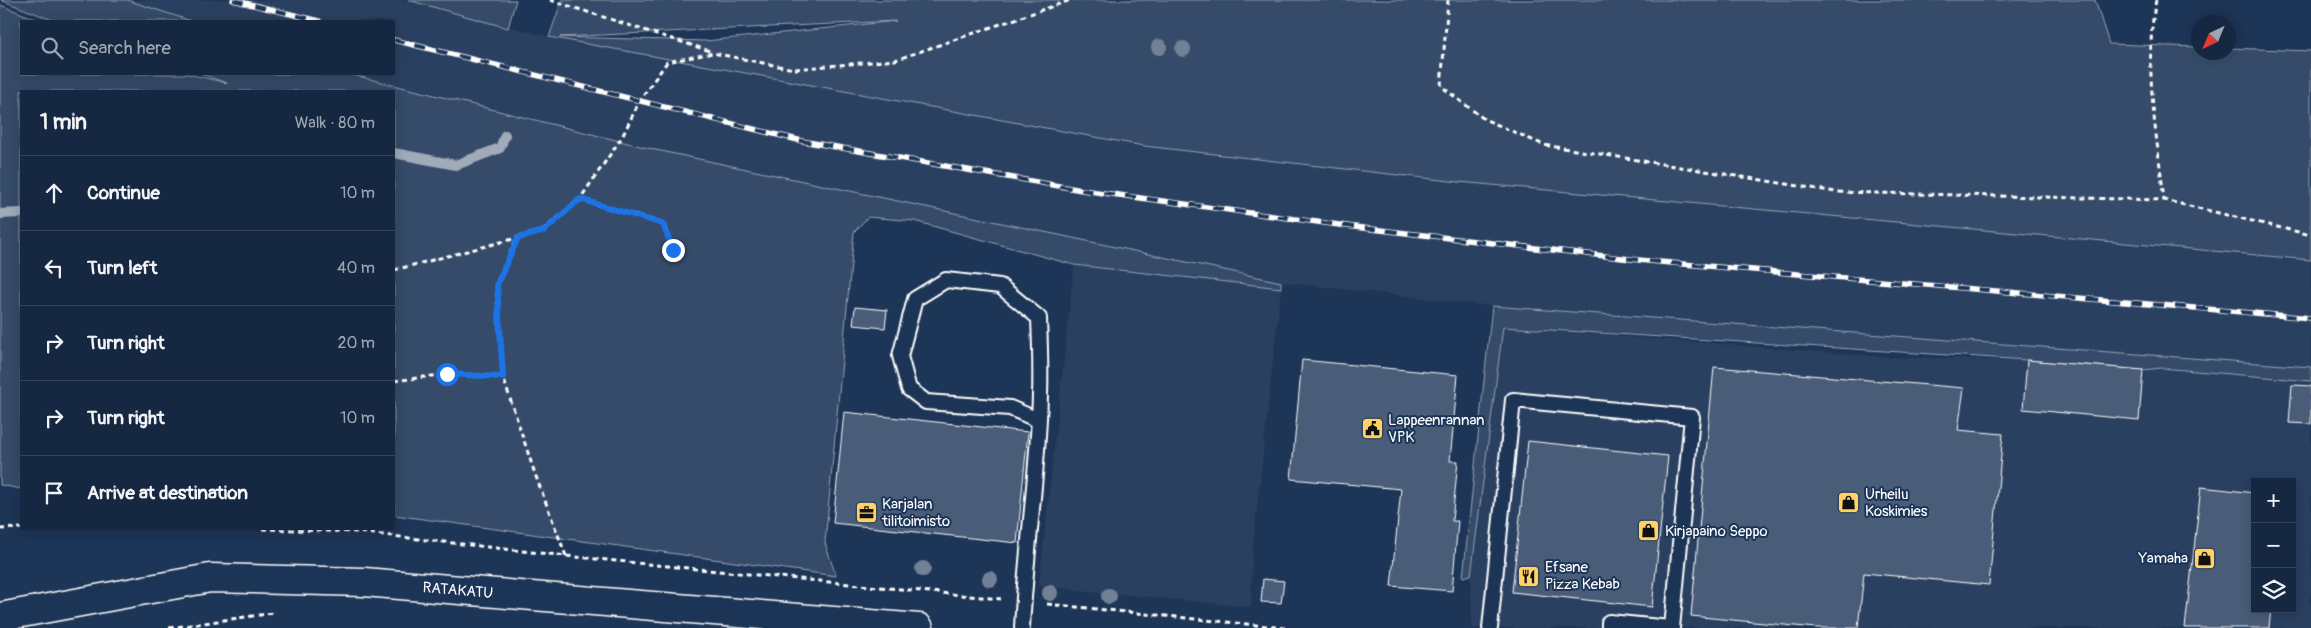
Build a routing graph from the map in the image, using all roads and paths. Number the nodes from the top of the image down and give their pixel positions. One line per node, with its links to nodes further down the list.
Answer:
1 (550, 0): 5 (path)
2 (1071, 0): 5 (path)
3 (1448, 0): 7 (path)
4 (2156, 0): 7 (path)
5 (713, 53): 6 (path)
6 (580, 199): 9 (path); 10 (path)
7 (2164, 200): 8 (path)
8 (2311, 235)
9 (518, 238): 11 (path); 12 (path)
10 (673, 250)
11 (395, 270)
12 (503, 377): 13 (path); 18 (path)
13 (395, 381)
14 (1038, 420): 14 (lane); 19 (lane)
15 (20, 528): 16 (path)
16 (0, 529)
17 (294, 530): 18 (path)
18 (566, 556): 19 (path)
19 (1023, 602): 24 (lane); 25 (path)
20 (282, 612): 22 (path)
21 (0, 617): 23 (main road, RATAKATU)
22 (169, 628)
23 (918, 628)
24 (1022, 628)
25 (1286, 628)
26 (1490, 628): 28 (lane)
27 (1609, 628): 28 (lane)
28 (1671, 628)

